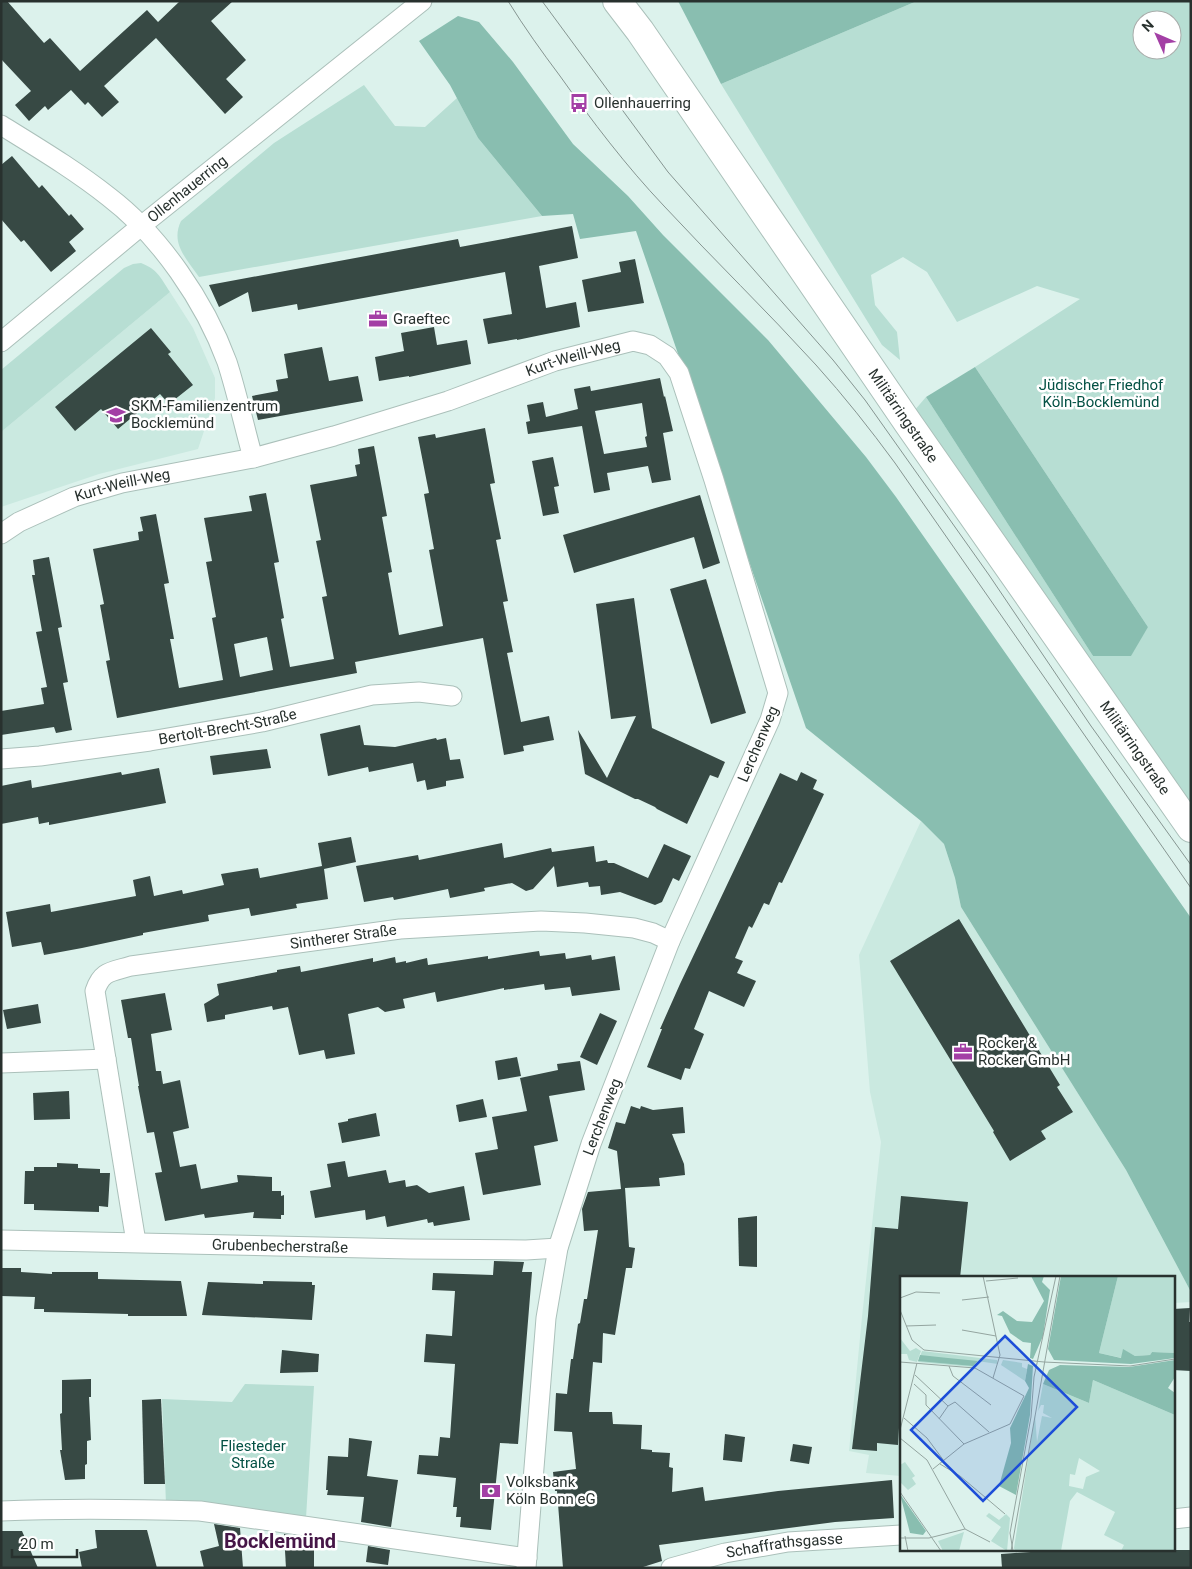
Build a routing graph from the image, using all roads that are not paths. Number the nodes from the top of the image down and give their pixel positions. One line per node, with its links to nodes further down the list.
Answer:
1 (422, 1): 6 (street, Ollenhauerring)
2 (617, 1): 4 (main road, Militärringstraße)
3 (635, 1): 4 (main road)
4 (640, 31): 13 (main road, Militärringstraße)
5 (1, 125): 6 (street, Ollenhauerring)
6 (141, 226): 7 (street, Ollenhauerring); 8 (street)
7 (1, 342)
8 (253, 458): 9 (street, Kurt-Weill-Weg); 10 (street, Kurt-Weill-Weg)
9 (1, 534)
10 (778, 693): 14 (street, Lerchenweg)
11 (452, 696): 12 (street, Bertolt-Brecht-Straße)
12 (1, 759)
13 (1191, 828)
14 (670, 941): 15 (street, Sintherer Straße); 19 (street, Lerchenweg)
15 (106, 1059): 16 (street); 18 (street, Sintherer Straße)
16 (1, 1063)
17 (1, 1240): 18 (street, Grubenbecherstraße)
18 (136, 1242): 19 (street, Grubenbecherstraße)
19 (558, 1248): 24 (street, Lerchenweg)
20 (1, 1511): 24 (street)
21 (1191, 1518): 22 (street)
22 (1174, 1519)
23 (900, 1535): 25 (street, Schaffrathsgasse)
24 (526, 1563)
25 (671, 1568)

